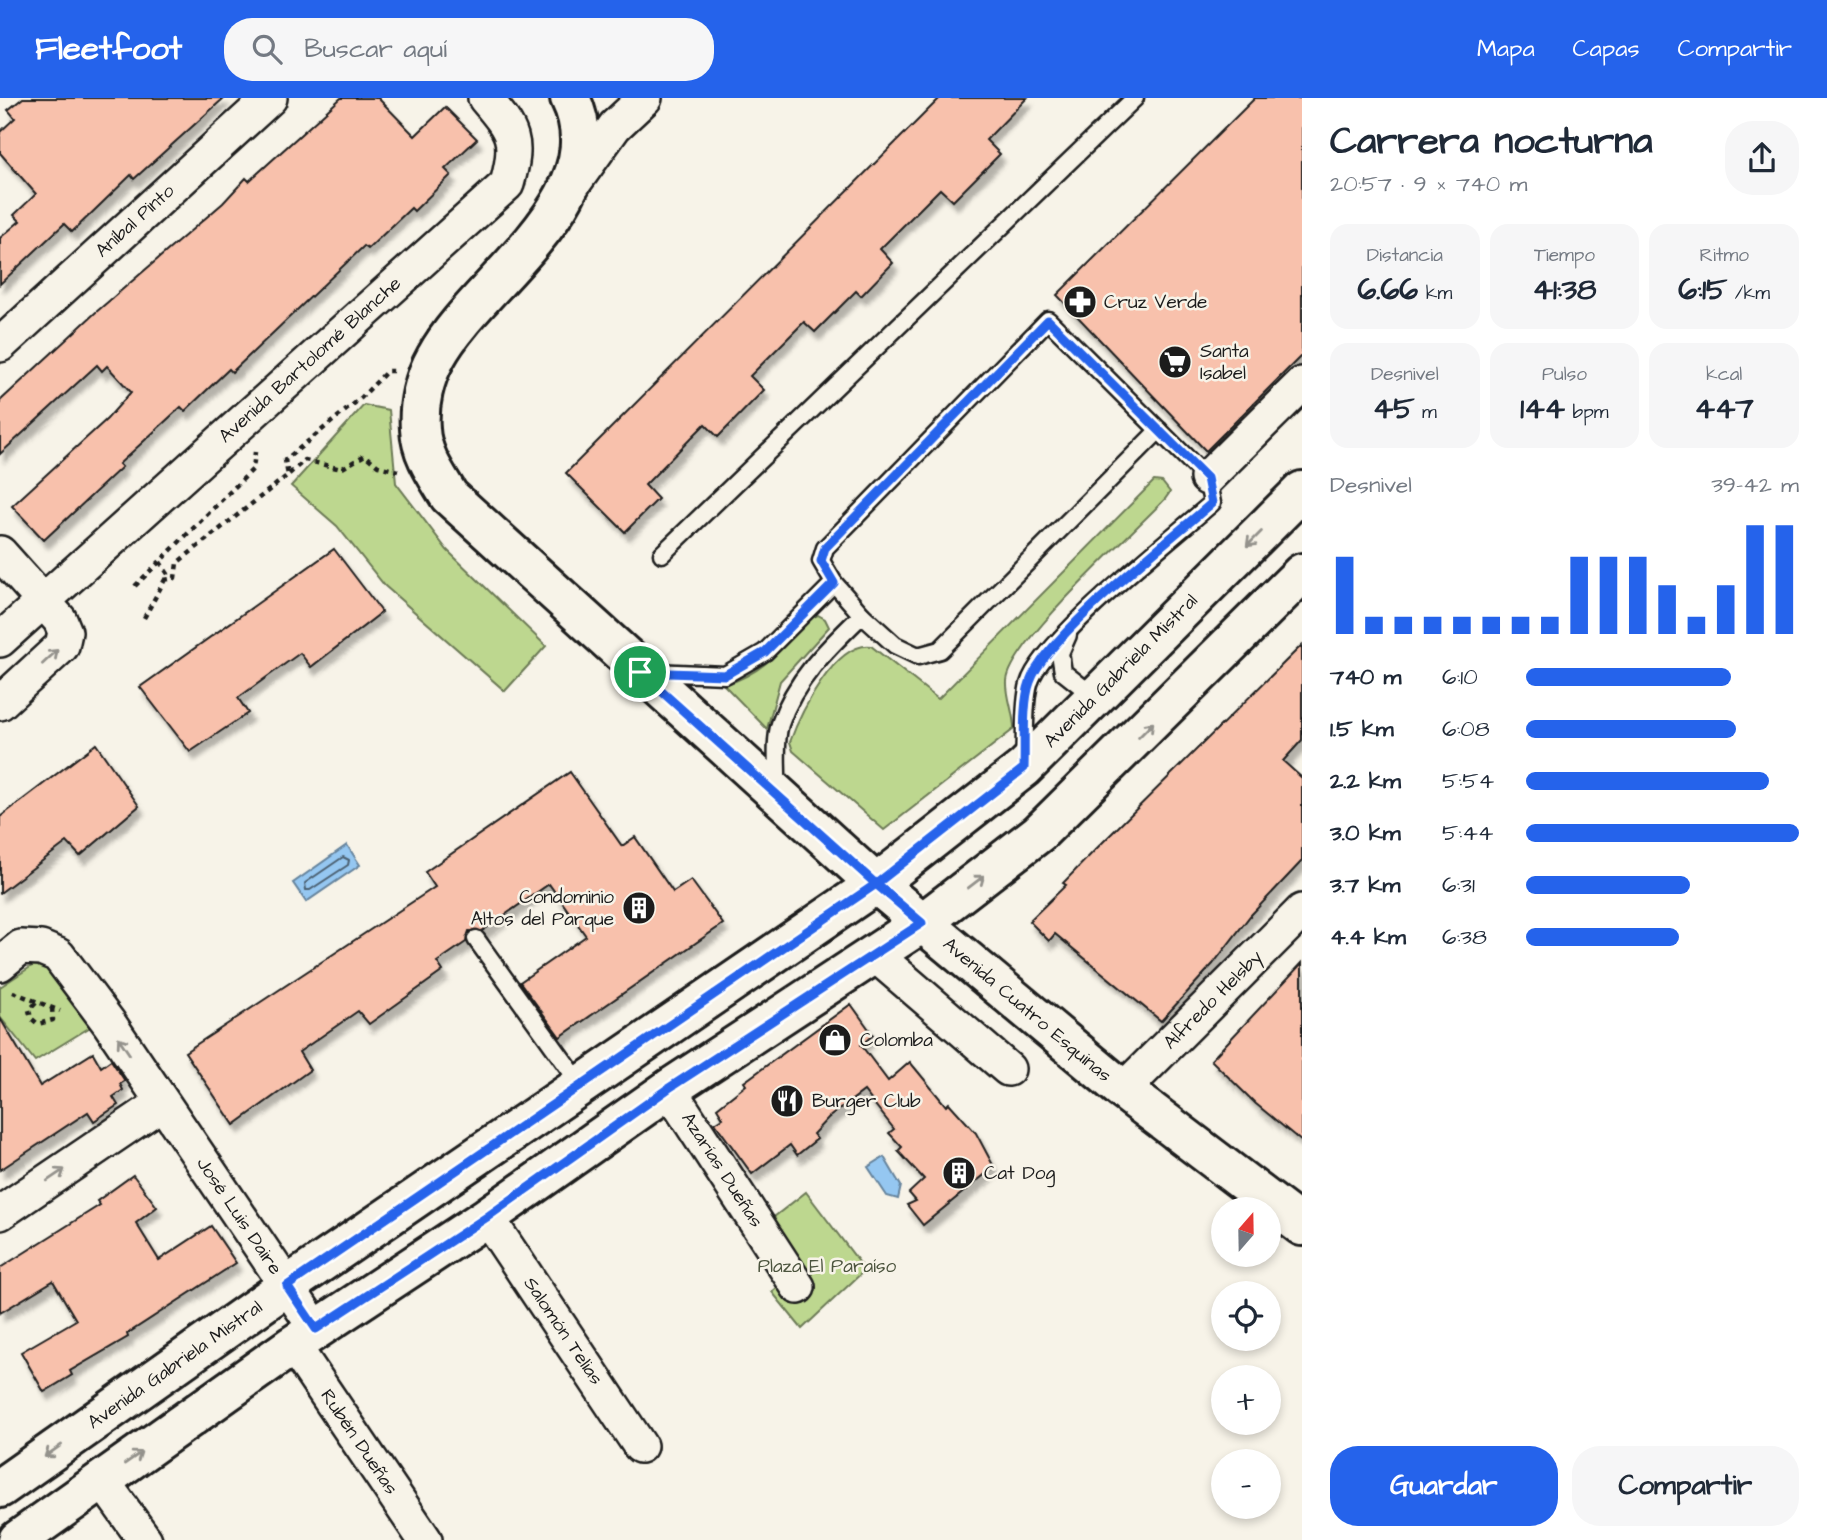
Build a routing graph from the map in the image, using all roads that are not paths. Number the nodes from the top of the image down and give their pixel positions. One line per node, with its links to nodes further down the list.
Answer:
1 (270, 98): 7 (street, Aníbal Pinto)
2 (485, 98): 16 (street, Avenida Bartolomé Blanche)
3 (570, 98): 6 (main road, Avenida Cuatro Esquinas)
4 (645, 98): 6 (street)
5 (1135, 98): 13 (lane)
6 (565, 197): 20 (main road, Avenida Cuatro Esquinas)
7 (0, 345)
8 (1302, 384): 10 (street)
9 (1159, 430): 10 (lane); 15 (lane); 17 (lane)
10 (1207, 478): 18 (lane)
11 (1302, 491): 21 (main road, Avenida Gabriela Mistral, one-way to 21)
12 (0, 553): 16 (street)
13 (662, 554)
14 (1302, 573): 27 (main road, one-way to 14)
15 (834, 583): 17 (lane); 20 (lane)
16 (41, 600): 19 (street, Avenida Bartolomé Blanche); 22 (street, one-way to 16)
17 (862, 615): 24 (lane)
18 (1070, 628): 21 (lane); 23 (lane)
19 (0, 639)
20 (640, 672): 24 (main road, Avenida Cuatro Esquinas)
21 (1104, 690): 23 (main road, Avenida Gabriela Mistral)
22 (0, 703)
23 (1024, 768): 25 (main road, Avenida Gabriela Mistral)
24 (777, 796): 25 (main road, Avenida Cuatro Esquinas)
25 (876, 884): 27 (main road, Avenida Cuatro Esquinas); 32 (main road, Avenida Gabriela Mistral)
26 (1302, 911): 34 (street, Alfredo Helsby)
27 (922, 923): 29 (main road); 34 (main road, Avenida Cuatro Esquinas)
28 (476, 940): 32 (lane)
29 (874, 954): 31 (street); 33 (main road)
30 (6, 977): 35 (street, José Luis Daire, one-way to 30)
31 (1008, 1069)
32 (581, 1085): 39 (main road, Avenida Gabriela Mistral)
33 (669, 1088): 37 (main road); 40 (street, Azarías Dueñas)
34 (1123, 1090): 38 (main road, Avenida Cuatro Esquinas)
35 (162, 1103): 36 (street, one-way to 35); 39 (street, José Luis Daire)
36 (0, 1213)
37 (487, 1217): 41 (main road); 42 (street, Salomón Telias)
38 (1302, 1226)
39 (287, 1286): 41 (street, José Luis Daire); 44 (main road, Avenida Gabriela Mistral, one-way to 44)
40 (798, 1287)
41 (304, 1337): 43 (main road, one-way to 41); 47 (street, Rubén Dueñas)
42 (640, 1446)
43 (102, 1480): 45 (main road); 46 (street)
44 (0, 1488)
45 (18, 1540)
46 (145, 1540)
47 (425, 1540)

